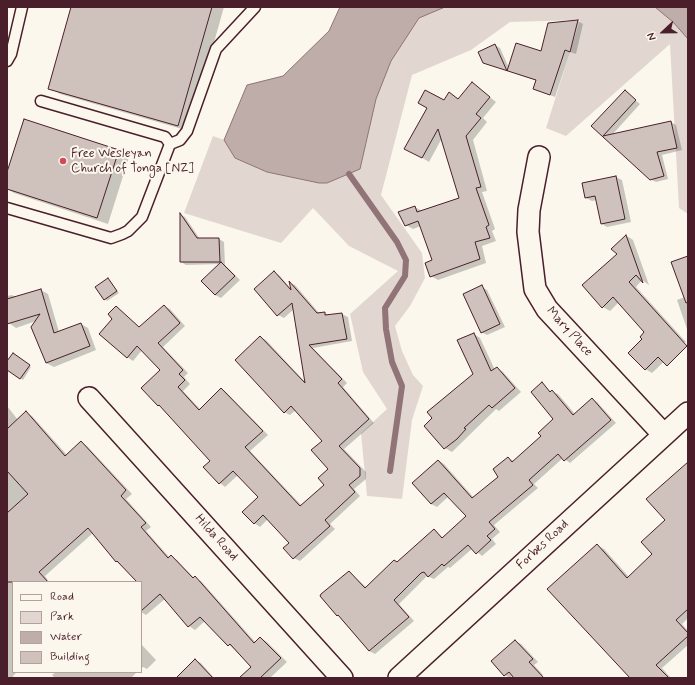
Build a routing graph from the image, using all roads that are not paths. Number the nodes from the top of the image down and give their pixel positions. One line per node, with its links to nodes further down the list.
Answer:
1 (22, 7): 3 (lane)
2 (256, 7): 5 (lane)
3 (7, 61)
4 (41, 101): 5 (lane)
5 (170, 144): 7 (lane)
6 (540, 157): 10 (street, Mary Place)
7 (7, 208)
8 (89, 398): 11 (street, Hilda Road)
9 (688, 413): 10 (street, Forbes Road)
10 (664, 435): 12 (street, Forbes Road)
11 (342, 678)
12 (399, 678)

